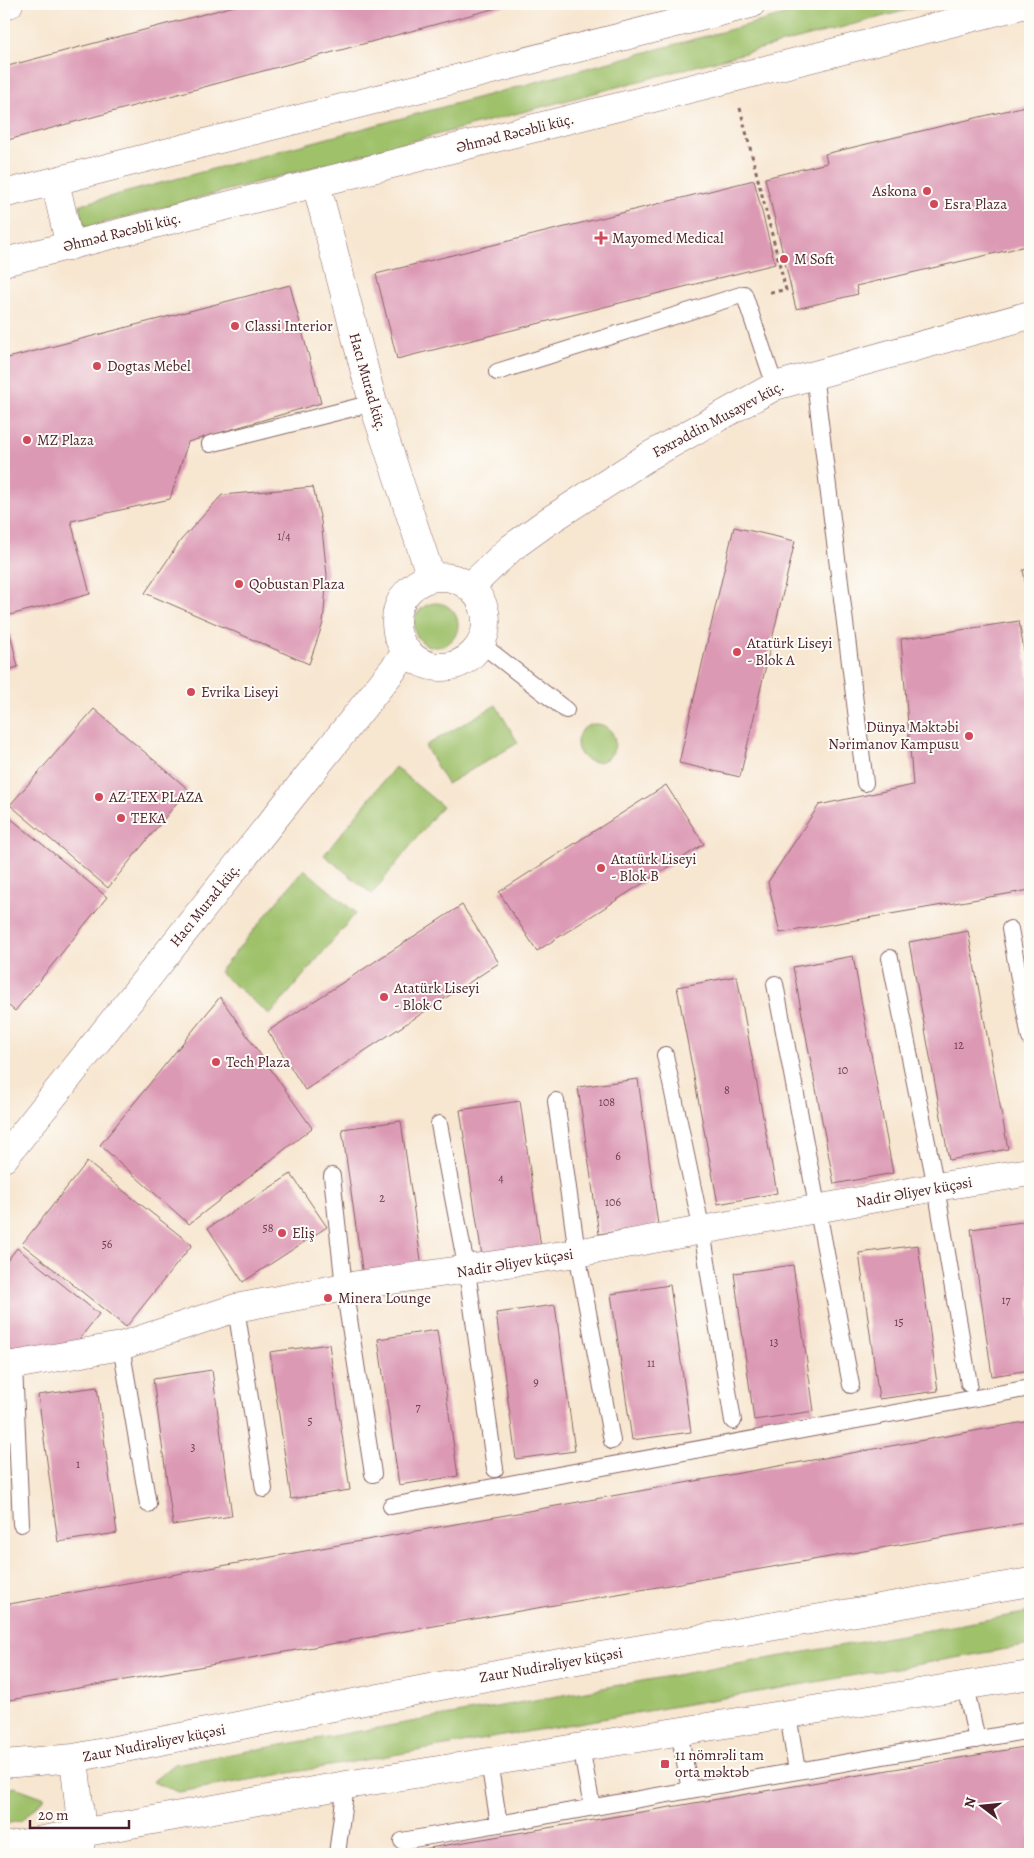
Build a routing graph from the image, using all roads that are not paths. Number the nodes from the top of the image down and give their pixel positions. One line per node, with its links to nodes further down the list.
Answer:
1 (9, 4): 4 (street)
2 (751, 4): 5 (street)
3 (1026, 4): 7 (street, Əhməd Rəcəbli küç.)
4 (4, 5)
5 (698, 10): 6 (street)
6 (55, 182): 8 (street); 9 (street)
7 (316, 183): 9 (street, Əhməd Rəcəbli küç.); 15 (street, Hacı Murad küç.)
8 (4, 194)
9 (70, 246): 10 (street, Əhməd Rəcəbli küç.)
10 (4, 262)
11 (1030, 315): 13 (street, Fəxrəddin Musayev küç.)
12 (497, 372): 14 (lane)
13 (814, 374): 14 (street, Fəxrəddin Musayev küç.); 22 (lane)
14 (775, 386): 18 (street, Fəxrəddin Musayev küç.)
15 (373, 402): 16 (lane); 17 (street, Hacı Murad küç.)
16 (210, 444)
17 (432, 577): 18 (street); 20 (street)
18 (470, 587): 19 (street)
19 (481, 644): 20 (street); 21 (lane)
20 (407, 652): 30 (street, Hacı Murad küç.)
21 (566, 710)
22 (865, 783)
23 (1010, 929): 26 (lane)
24 (890, 958): 33 (lane)
25 (775, 984): 34 (lane)
26 (1030, 1038)
27 (665, 1055): 35 (lane)
28 (556, 1101): 36 (lane)
29 (439, 1124): 37 (lane)
30 (4, 1158)
31 (1030, 1172): 33 (street, Nadir Əliyev küçəsi)
32 (332, 1176): 38 (lane)
33 (936, 1187): 34 (street, Nadir Əliyev küçəsi); 42 (lane)
34 (817, 1210): 35 (street, Nadir Əliyev küçəsi); 43 (lane)
35 (702, 1231): 36 (street, Nadir Əliyev küçəsi); 45 (lane)
36 (577, 1253): 37 (street, Nadir Əliyev küçəsi); 46 (lane)
37 (467, 1271): 38 (street, Nadir Əliyev küçəsi); 47 (lane)
38 (344, 1287): 39 (street, Nadir Əliyev küçəsi); 48 (lane)
39 (236, 1308): 40 (street, Nadir Əliyev küçəsi); 49 (lane)
40 (121, 1346): 41 (street, Nadir Əliyev küçəsi); 50 (lane)
41 (9, 1365): 52 (lane)
42 (969, 1384)
43 (851, 1385)
44 (1030, 1388): 51 (lane)
45 (733, 1421)
46 (612, 1441)
47 (495, 1469)
48 (373, 1474)
49 (264, 1489)
50 (148, 1504)
51 (391, 1506)
52 (21, 1524)
53 (1030, 1582): 61 (street, Zaur Nudirəliyev küçəsi)
54 (1030, 1675): 55 (street)
55 (965, 1686): 56 (street); 59 (lane)
56 (788, 1714): 58 (street); 64 (lane)
57 (1030, 1730): 59 (lane)
58 (679, 1732): 60 (street); 66 (lane)
59 (977, 1740): 64 (lane)
60 (581, 1747): 62 (street); 67 (lane)
61 (74, 1758): 63 (street, Zaur Nudirəliyev küçəsi); 70 (street, Zaur Nudirəliyev küçəsi)
62 (489, 1762): 65 (street); 68 (lane)
63 (4, 1764)
64 (797, 1771): 66 (lane)
65 (346, 1785): 70 (street); 72 (lane)
66 (690, 1790): 67 (lane)
67 (592, 1807): 68 (lane)
68 (499, 1824): 69 (lane)
69 (402, 1841)
70 (80, 1843): 71 (street)
71 (4, 1847)
72 (337, 1854)

